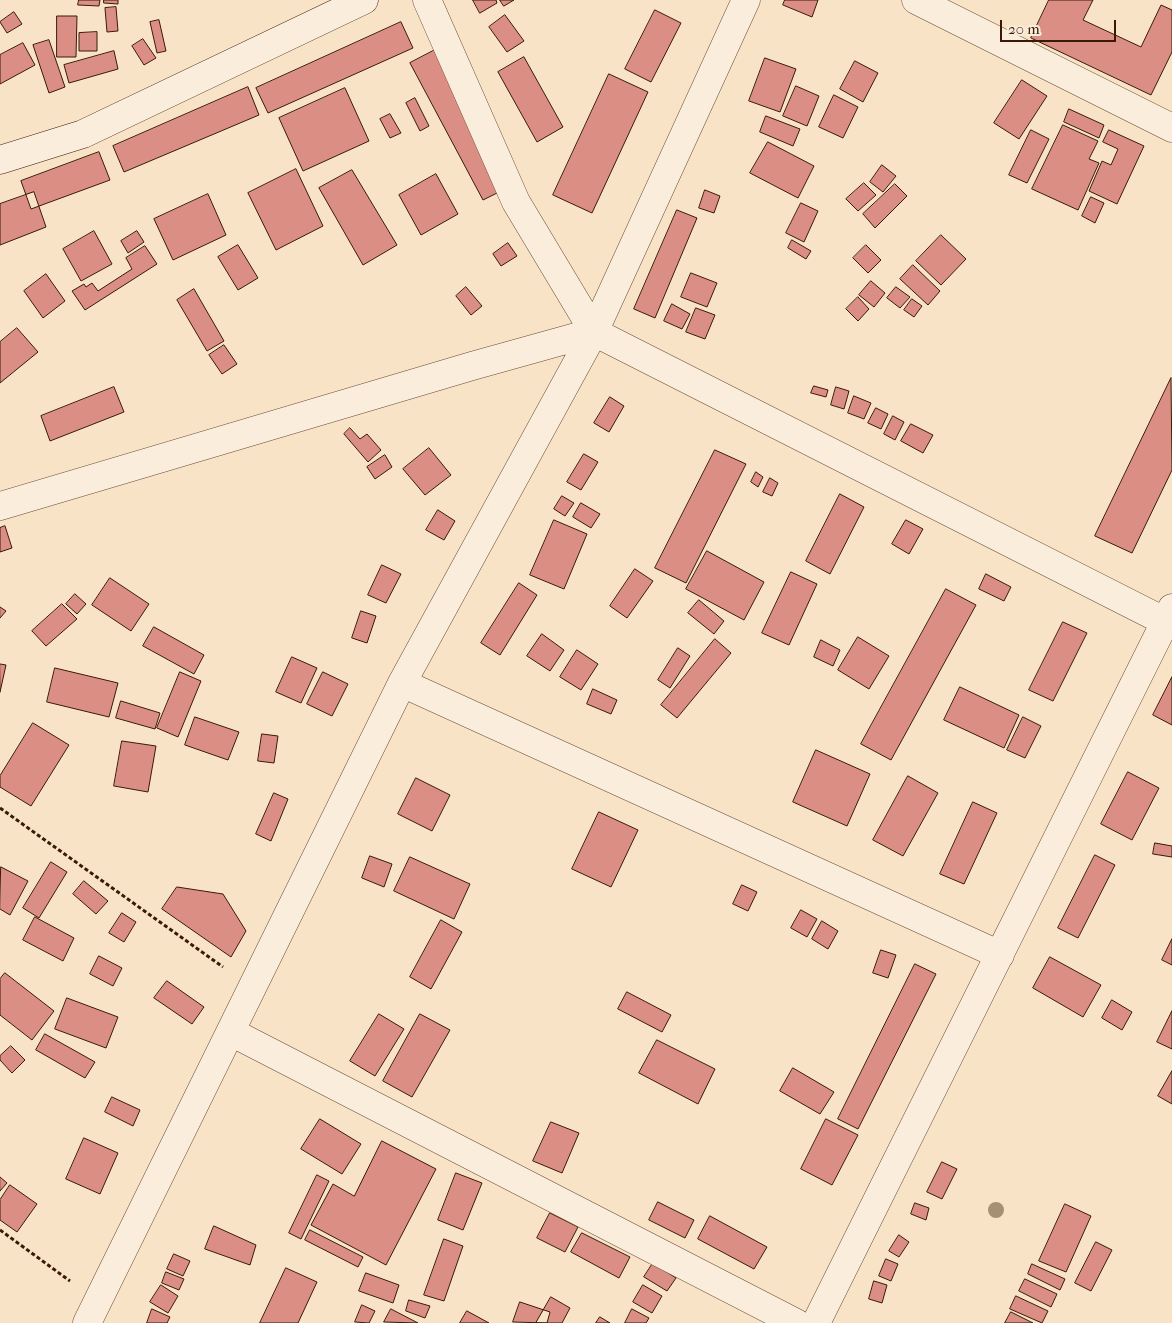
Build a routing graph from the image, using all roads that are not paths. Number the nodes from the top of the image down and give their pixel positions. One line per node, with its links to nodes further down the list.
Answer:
1 (364, 0): 6 (street)
2 (427, 0): 7 (street)
3 (746, 0): 7 (street)
4 (916, 0): 5 (street)
5 (1172, 128)
6 (0, 160)
7 (594, 332): 8 (street); 9 (street); 10 (street)
8 (0, 506)
9 (1170, 618): 11 (street)
10 (402, 683): 11 (street); 12 (street)
11 (1000, 954): 15 (street)
12 (231, 1032): 13 (street); 14 (street)
13 (93, 1312)
14 (796, 1323)
15 (816, 1323)

